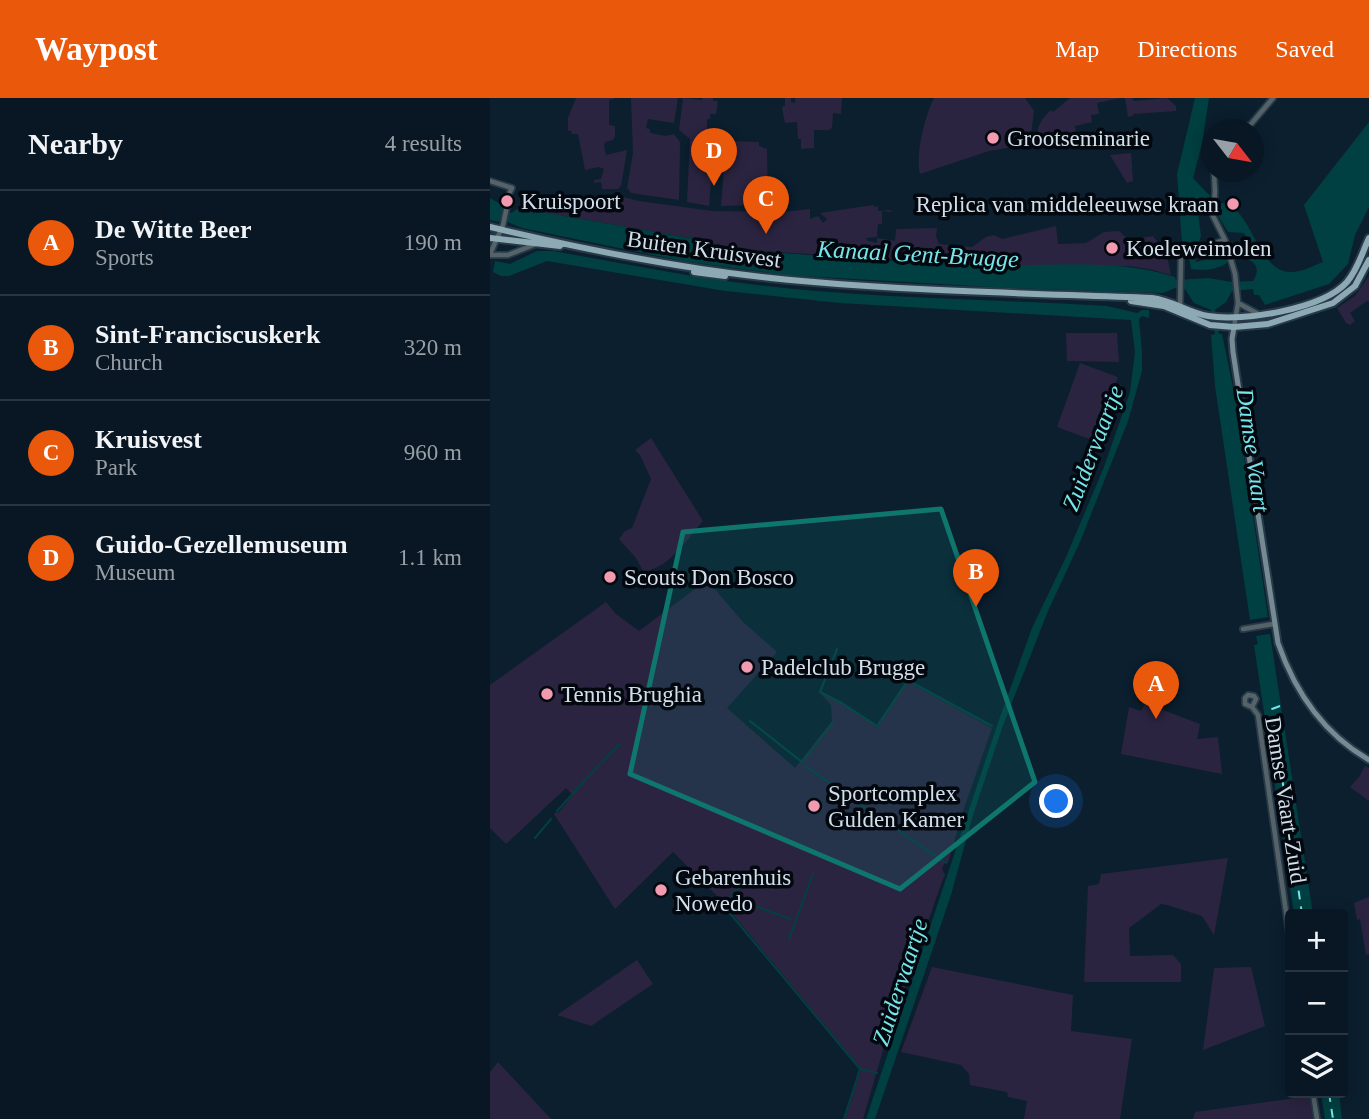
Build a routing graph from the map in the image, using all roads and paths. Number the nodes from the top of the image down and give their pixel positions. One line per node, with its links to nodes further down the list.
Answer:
1 (1273, 98): 2 (street)
2 (1255, 119)
3 (490, 181): 5 (street)
4 (1214, 182): 11 (street)
5 (511, 190)
6 (506, 209): 8 (street)
7 (490, 227): 8 (main road, Buiten Kruisvest)
8 (501, 230): 9 (street); 16 (main road, Buiten Kruisvest)
9 (493, 238): 12 (main road, Buiten Kruisvest); 13 (street)
10 (1369, 238): 18 (main road, Buiten Kruisvest)
11 (1224, 240): 15 (street); 16 (street)
12 (536, 243): 13 (street); 17 (main road, Buiten Kruisvest)
13 (490, 254)
14 (1369, 260): 20 (main road, Buiten Kruisvest)
15 (1237, 303): 18 (street); 19 (street)
16 (1180, 305): 17 (street); 19 (main road, Buiten Kruisvest)
17 (1180, 314): 20 (main road, Buiten Kruisvest)
18 (1260, 316): 19 (main road, Buiten Kruisvest)
19 (1237, 317): 20 (street)
20 (1234, 327): 21 (main road)
21 (1275, 624): 22 (street); 24 (main road)
22 (1243, 629)
23 (1252, 707): 25 (street, Damse Vaart-Zuid)
24 (1369, 760)
25 (1286, 909)
26 (1314, 1098): 27 (street)
27 (1317, 1119)

